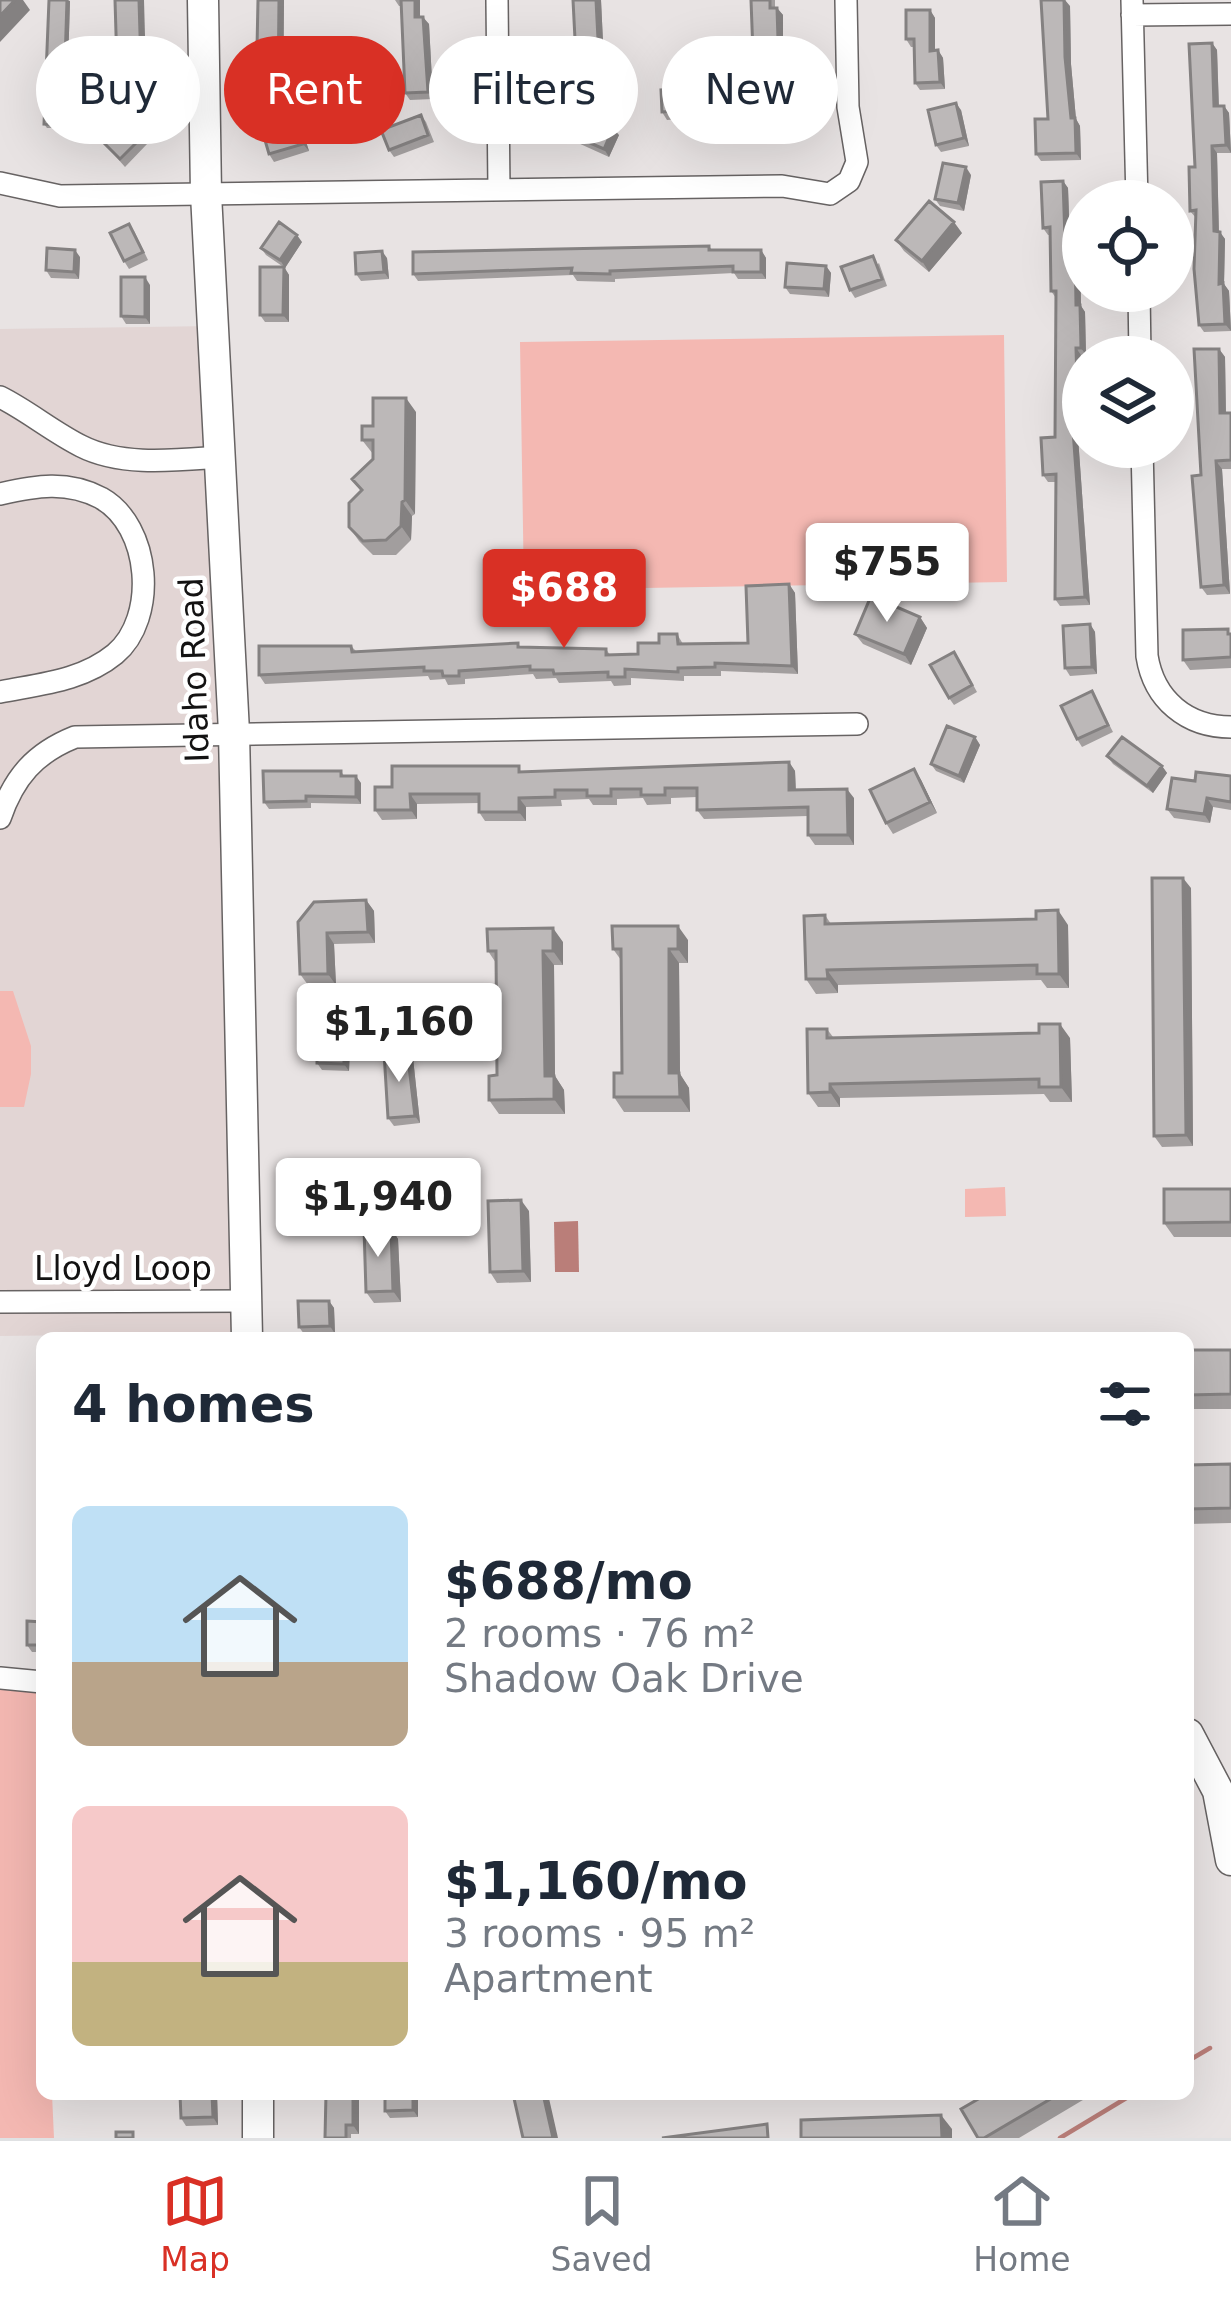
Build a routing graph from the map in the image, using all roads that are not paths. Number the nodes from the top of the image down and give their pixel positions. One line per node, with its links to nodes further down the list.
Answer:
1 (203, 0): 9 (street, Idaho Road)
2 (497, 0): 8 (street)
3 (846, 0): 8 (street)
4 (1132, 7): 5 (street); 6 (street)
5 (1231, 14)
6 (1136, 180)
7 (0, 183): 9 (street)
8 (499, 190): 9 (street)
9 (206, 194): 11 (street, Idaho Road)
10 (0, 397): 11 (street)
11 (221, 458): 17 (street, Idaho Road)
12 (1143, 468): 16 (street)
13 (0, 494): 14 (street)
14 (0, 692)
15 (856, 724): 17 (street)
16 (1231, 727)
17 (234, 733): 18 (street); 19 (street, Idaho Road)
18 (0, 818)
19 (246, 1300): 20 (street, Lloyd Loop); 21 (street, Idaho Road)
20 (0, 1302)
21 (247, 1332)
22 (0, 1678): 23 (street)
23 (36, 1681)
24 (1194, 1745): 25 (street)
25 (1231, 1860)
26 (258, 2100): 27 (street)
27 (258, 2138)

